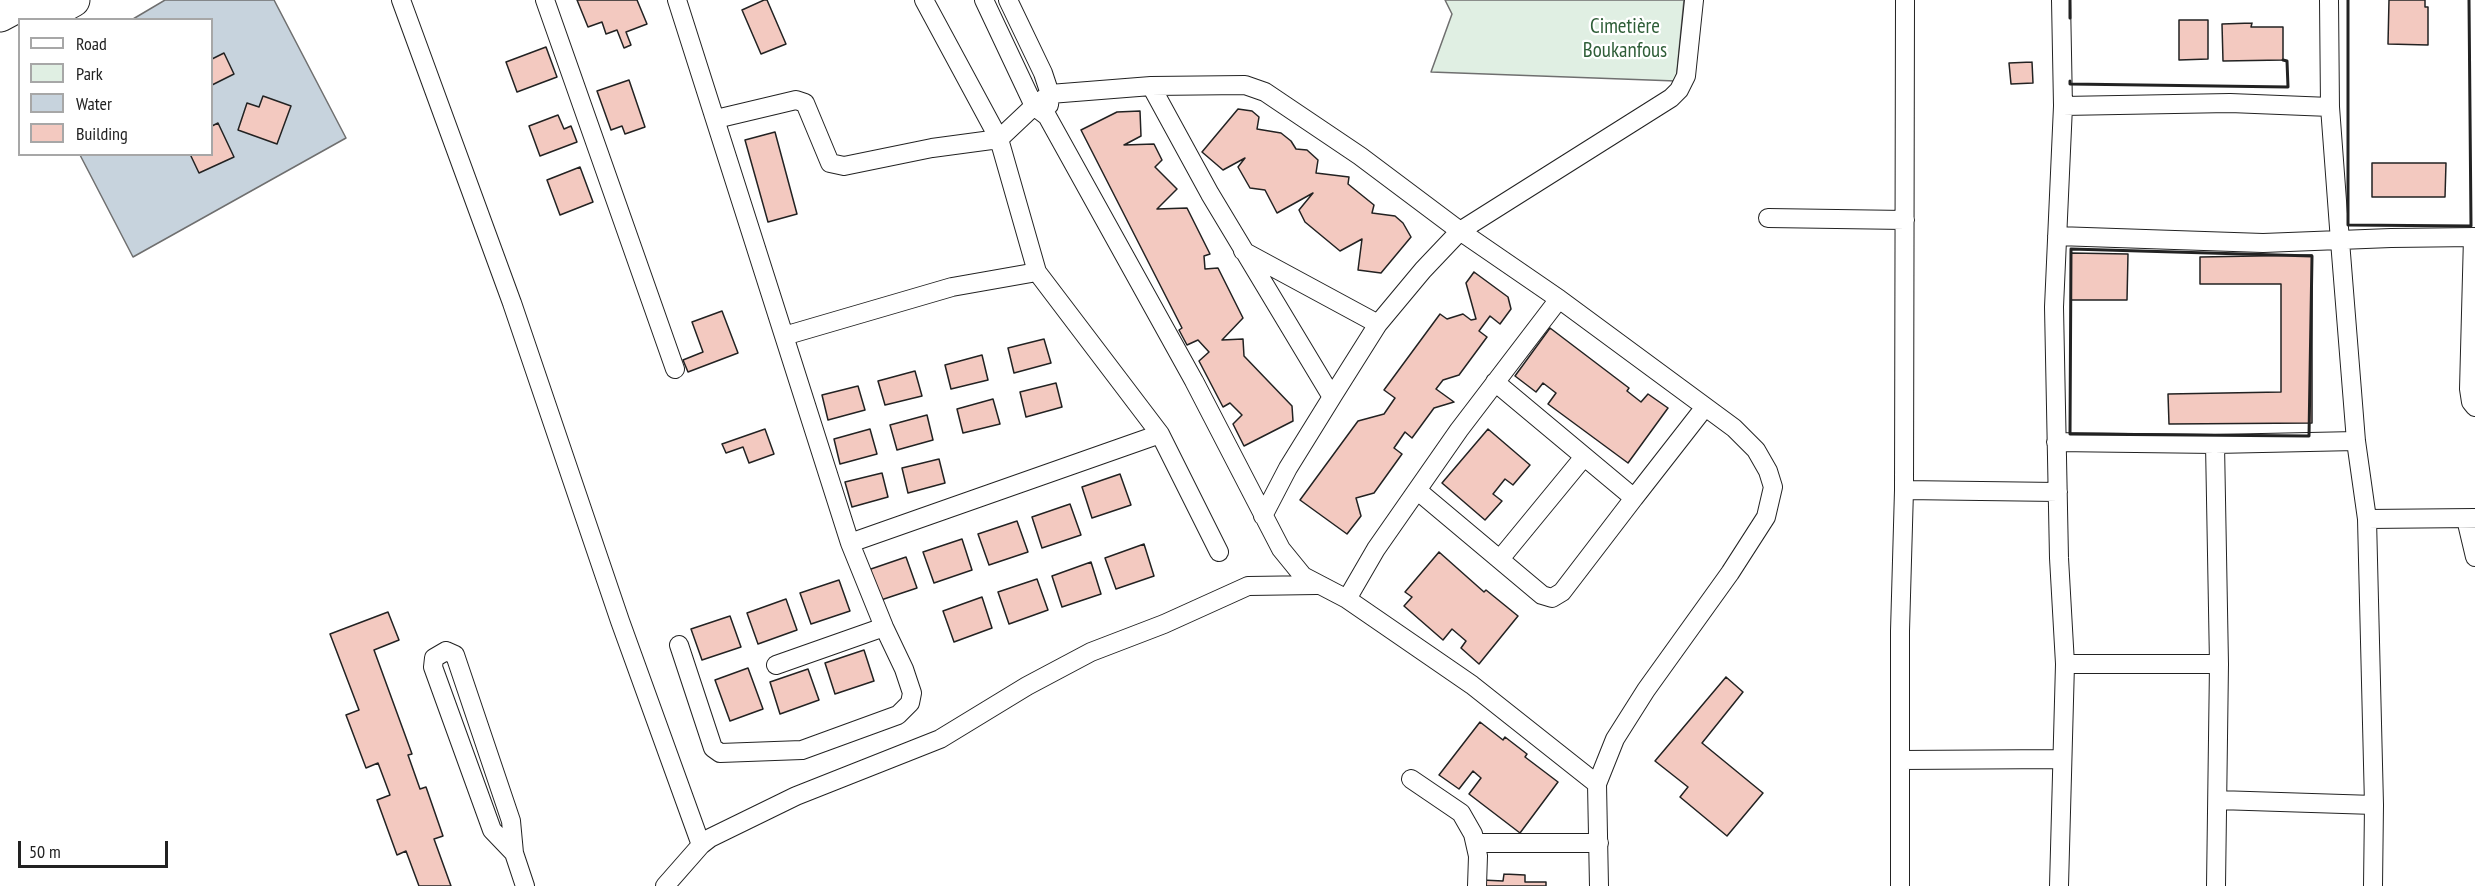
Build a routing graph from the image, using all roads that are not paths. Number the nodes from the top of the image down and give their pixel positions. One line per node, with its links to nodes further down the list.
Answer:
1 (28, 0): 13 (highway)
2 (73, 0): 14 (highway)
3 (401, 0): 71 (street)
4 (545, 0): 35 (street)
5 (677, 0): 22 (street)
6 (924, 0): 23 (street)
7 (984, 0): 21 (street)
8 (1008, 0): 18 (street)
9 (1694, 0): 26 (street)
10 (1905, 0): 25 (street)
11 (2061, 0): 19 (street)
12 (2329, 0): 20 (street)
13 (0, 15)
14 (41, 18)
15 (18, 31): 16 (highway)
16 (0, 41)
17 (1151, 86): 18 (street); 26 (street); 30 (street)
18 (1050, 94): 21 (street)
19 (2063, 106): 20 (street); 27 (street)
20 (2330, 106): 29 (street)
21 (1041, 111): 23 (street); 49 (street)
22 (716, 119): 23 (street); 34 (street)
23 (999, 139): 31 (street)
24 (1768, 218): 25 (street)
25 (1905, 220): 45 (street)
26 (1460, 231): 32 (street); 33 (street)
27 (2057, 236): 29 (street); 42 (street)
28 (2474, 237): 29 (street); 39 (street)
29 (2340, 241): 41 (street)
30 (1243, 251): 33 (street); 37 (street)
31 (1037, 272): 34 (street); 40 (street)
32 (1559, 299): 36 (street); 38 (street)
33 (1378, 324): 37 (street)
34 (784, 336): 52 (street)
35 (675, 369)
36 (1495, 382): 44 (street); 46 (street)
37 (1332, 397): 49 (street)
38 (1705, 407): 48 (street); 66 (street)
39 (2475, 407)
40 (1160, 434): 52 (street); 53 (street)
41 (2356, 441): 43 (street); 50 (street)
42 (2056, 442): 43 (street); 47 (street)
43 (2216, 444): 61 (street)
44 (1583, 458): 48 (street); 55 (street)
45 (1904, 490): 47 (street); 64 (street)
46 (1418, 491): 55 (street); 57 (street)
47 (2058, 492): 60 (street)
48 (1634, 498): 55 (street)
49 (1263, 516): 56 (street)
50 (2367, 519): 51 (street); 68 (street)
51 (2470, 519): 54 (street)
52 (850, 543): 58 (street)
53 (1219, 552)
54 (2475, 557)
55 (1500, 559)
56 (1318, 585): 57 (street); 71 (street)
57 (1347, 599): 66 (street)
58 (884, 627): 59 (street); 62 (street)
59 (679, 645)
60 (2065, 664): 61 (street); 63 (street)
61 (2219, 664): 67 (street)
62 (776, 665)
63 (2062, 759): 64 (street); 78 (street)
64 (1901, 760): 77 (street)
65 (1411, 779): 69 (street)
66 (1597, 784): 70 (street)
67 (2218, 800): 68 (street); 79 (street)
68 (2374, 805): 80 (street)
69 (1475, 843): 70 (street); 75 (street)
70 (1599, 843): 76 (street)
71 (701, 845): 74 (street)
72 (514, 853): 72 (street); 73 (street)
73 (525, 886)
74 (665, 886)
75 (1477, 886)
76 (1599, 886)
77 (1900, 886)
78 (2059, 886)
79 (2216, 886)
80 (2373, 886)

